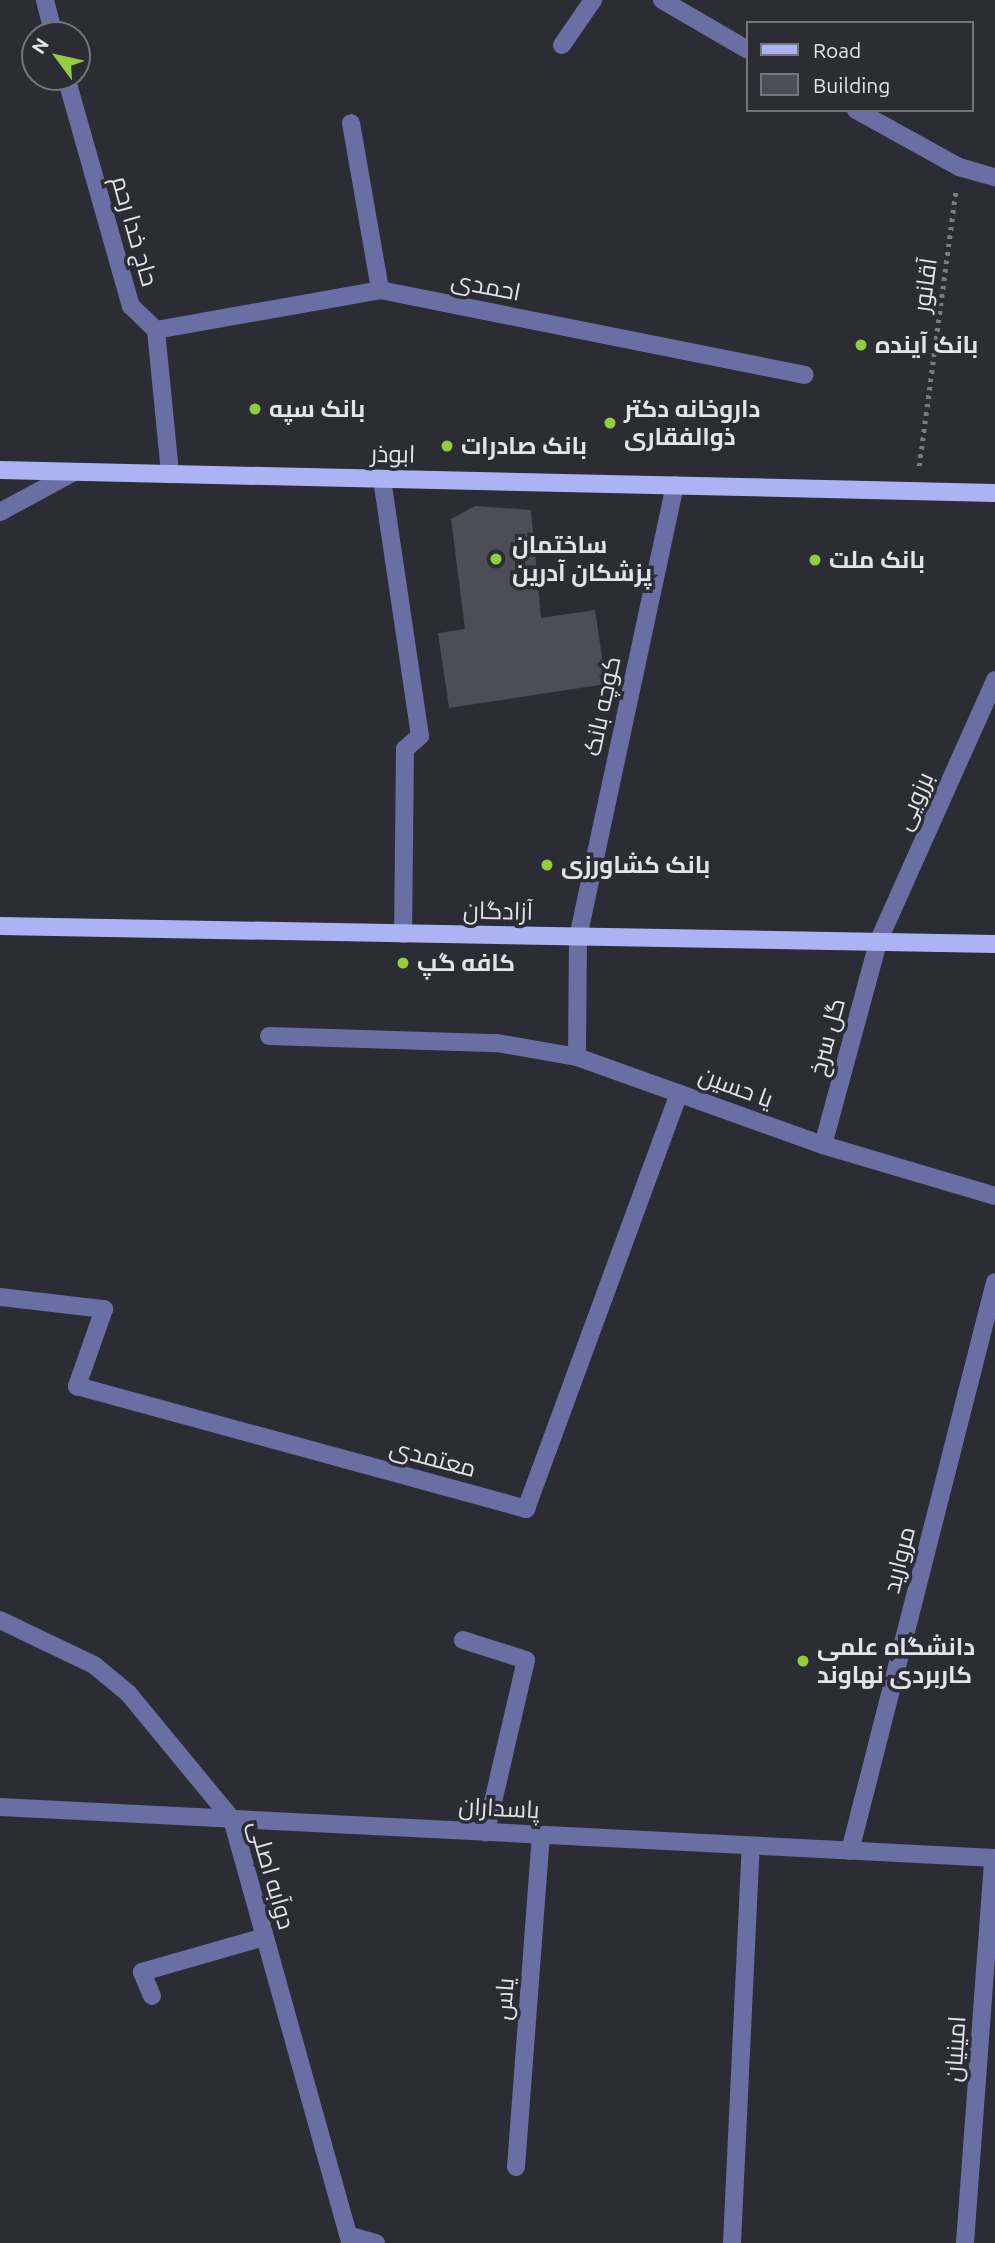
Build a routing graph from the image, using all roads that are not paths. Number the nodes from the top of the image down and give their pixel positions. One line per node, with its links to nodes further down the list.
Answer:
1 (45, 0): 4 (street)
2 (593, 0): 5 (street)
3 (662, 0): 6 (street)
4 (50, 21)
5 (562, 46)
6 (746, 49)
7 (70, 91): 12 (street, حاج خدا رحم)
8 (860, 112): 10 (street)
9 (351, 123): 11 (street)
10 (995, 177)
11 (380, 290): 12 (street, احمدی); 13 (street, احمدی)
12 (156, 330): 16 (street)
13 (805, 374)
14 (0, 470): 15 (main road, ابوذر)
15 (74, 472): 16 (main road, ابوذر); 20 (street)
16 (170, 474): 17 (main road, ابوذر)
17 (382, 479): 18 (main road, ابوذر); 23 (street)
18 (675, 485): 19 (main road, ابوذر); 24 (street, کوچه بانک)
19 (995, 493)
20 (0, 512)
21 (995, 680): 25 (street, برزویی)
22 (0, 926): 23 (main road, آزادگان)
23 (403, 934): 24 (main road, آزادگان)
24 (578, 937): 25 (main road, آزادگان); 28 (street)
25 (878, 942): 26 (main road, آزادگان); 30 (street, گل سرخ)
26 (995, 944)
27 (269, 1036): 28 (street, یا حسین)
28 (577, 1058): 29 (street, یا حسین)
29 (679, 1093): 30 (street, یا حسین); 33 (street, معتمدی)
30 (823, 1145): 31 (street, یا حسین)
31 (995, 1196)
32 (995, 1282): 41 (street, مروارید)
33 (0, 1297)
34 (0, 1620): 37 (street, دوآبه اصلی)
35 (463, 1640): 38 (street)
36 (0, 1807): 37 (street, پاسداران)
37 (232, 1819): 38 (street, پاسداران); 44 (street, دوآبه اصلی)
38 (486, 1832): 39 (street, پاسداران)
39 (541, 1835): 40 (street, پاسداران); 46 (street, یاس)
40 (751, 1846): 41 (street, پاسداران); 49 (street)
41 (850, 1851): 42 (street, پاسداران)
42 (994, 1858): 43 (street, امینیان)
43 (993, 1896): 50 (street, امینیان)
44 (264, 1937): 45 (street); 47 (street, دوآبه اصلی)
45 (152, 1996)
46 (516, 2167)
47 (351, 2239): 48 (street)
48 (376, 2243)
49 (732, 2243)
50 (965, 2243)

